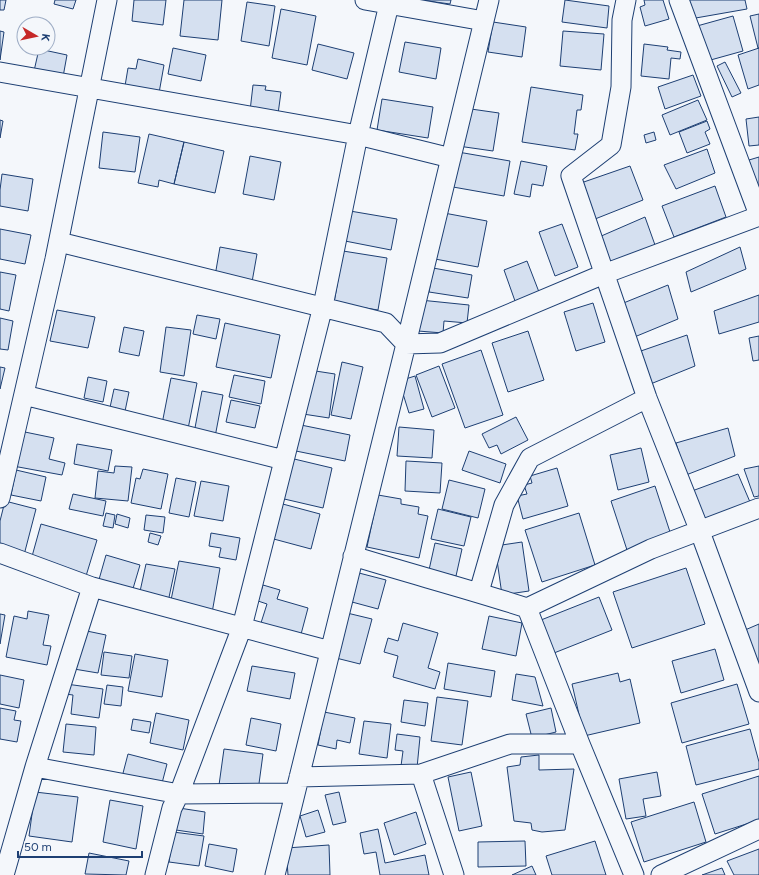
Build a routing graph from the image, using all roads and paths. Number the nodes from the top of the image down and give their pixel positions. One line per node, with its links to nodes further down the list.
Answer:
1 (107, 0): 9 (street)
2 (365, 0): 6 (street)
3 (489, 0): 7 (street)
4 (626, 0): 14 (street)
5 (679, 0): 12 (street)
6 (390, 2): 7 (street); 10 (street)
7 (484, 21): 11 (street)
8 (0, 72): 9 (street)
9 (90, 87): 10 (street); 13 (street)
10 (358, 135): 11 (street); 15 (street)
11 (451, 158): 16 (street)
12 (759, 216): 14 (street)
13 (59, 242): 15 (street); 17 (street)
14 (604, 274): 16 (street); 18 (street)
15 (323, 306): 16 (street); 19 (street)
16 (406, 344): 24 (street)
17 (24, 396): 19 (street); 20 (street)
18 (647, 398): 22 (street); 26 (street)
19 (284, 460): 28 (street)
20 (0, 498)
21 (759, 508): 22 (street)
22 (699, 530): 27 (street); 30 (street)
23 (0, 553): 25 (street)
24 (353, 556): 26 (street); 29 (street)
25 (92, 587): 28 (street); 32 (street)
26 (479, 592): 27 (street)
27 (527, 608): 31 (street)
28 (242, 627): 29 (street); 35 (street)
29 (330, 651): 34 (street)
30 (759, 692)
31 (580, 744): 33 (street); 41 (street)
32 (35, 767): 35 (street); 38 (street)
33 (421, 774): 34 (street); 40 (street)
34 (297, 785): 35 (street); 37 (street)
35 (179, 794): 39 (street)
36 (759, 829): 42 (street)
37 (276, 873)
38 (4, 875)
39 (155, 875)
40 (454, 875)
41 (634, 875)
42 (661, 875)

